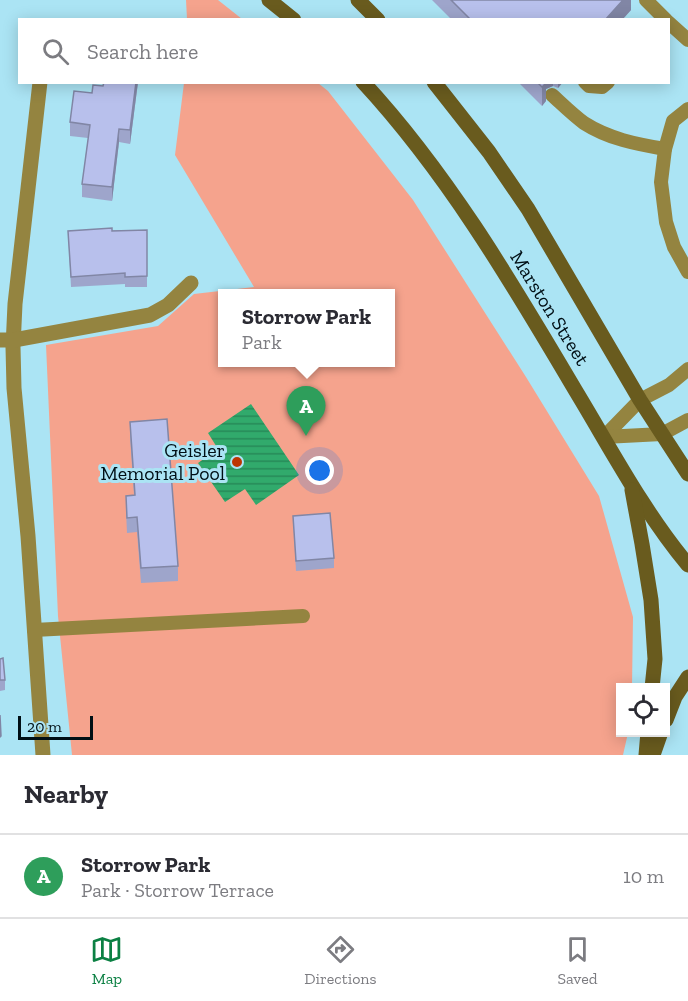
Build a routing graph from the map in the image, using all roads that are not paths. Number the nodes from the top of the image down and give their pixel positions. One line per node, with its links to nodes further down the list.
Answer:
1 (269, 0): 4 (main road)
2 (358, 0): 5 (main road)
3 (646, 0): 6 (lane)
4 (292, 18)
5 (376, 18)
6 (664, 18)
7 (670, 24): 8 (lane)
8 (688, 40)
9 (40, 84): 19 (street)
10 (365, 84): 24 (main road, Marston Street)
11 (440, 84): 21 (main road, Marston Street)
12 (587, 84): 13 (lane)
13 (606, 84)
14 (552, 95): 16 (lane)
15 (688, 109): 16 (lane)
16 (665, 149): 17 (lane)
17 (688, 272)
18 (191, 283): 19 (street)
19 (7, 340): 29 (street)
20 (688, 369): 21 (lane)
21 (640, 400): 23 (main road, Marston Street); 24 (lane)
22 (688, 420): 23 (lane)
23 (662, 434): 24 (lane); 25 (main road, Marston Street)
24 (604, 437): 26 (main road, Marston Street)
25 (688, 474)
26 (630, 482): 27 (main road, Marston Street); 31 (main road)
27 (688, 565)
28 (303, 616): 29 (lane)
29 (34, 630): 35 (street)
30 (688, 677): 32 (main road)
31 (652, 683)
32 (670, 710)
33 (648, 737): 36 (main road)
34 (659, 737): 37 (main road)
35 (43, 755)
36 (646, 755)
37 (653, 755)

